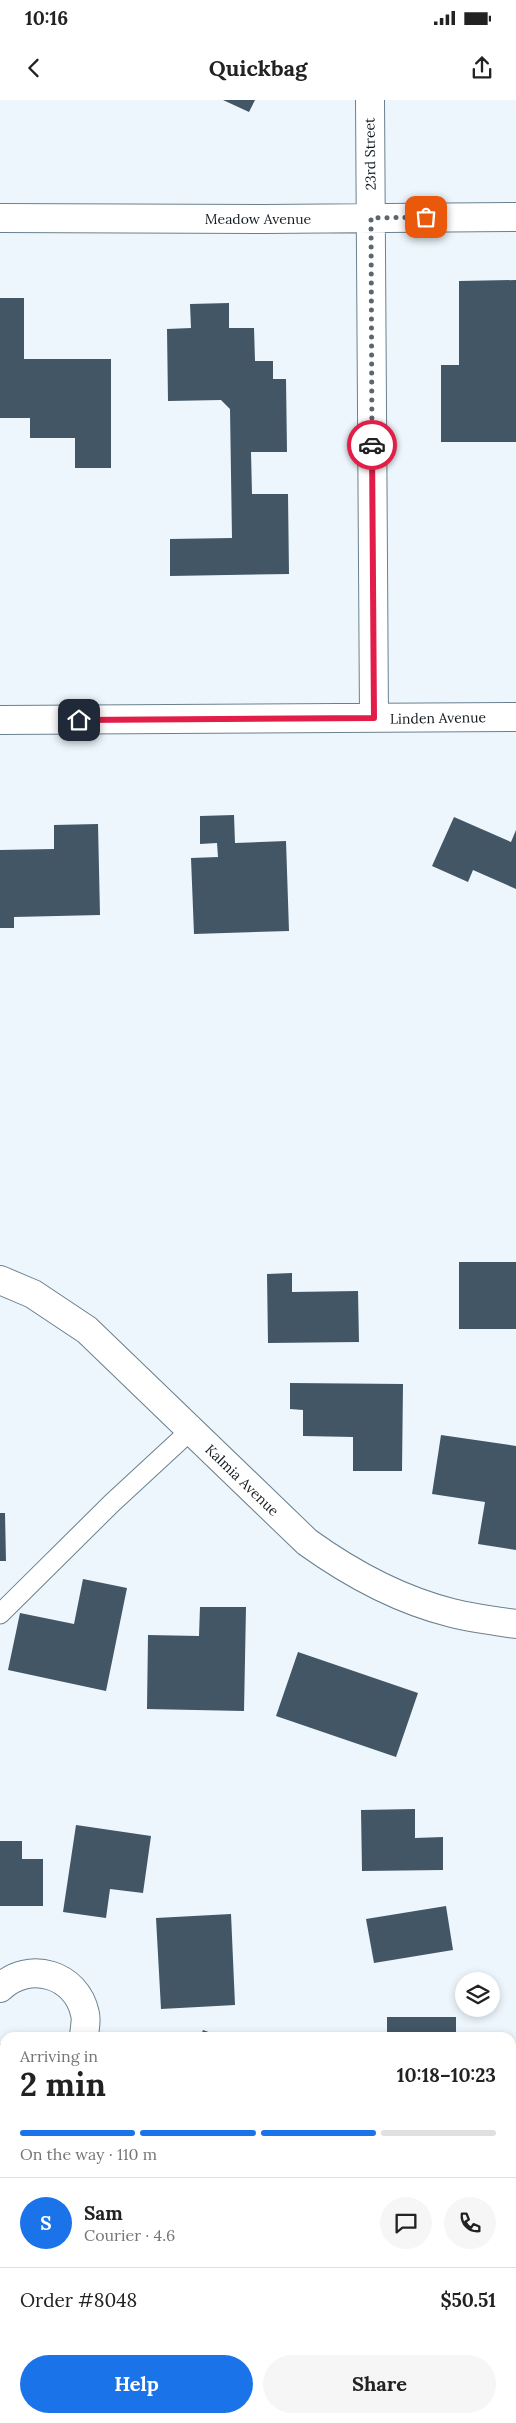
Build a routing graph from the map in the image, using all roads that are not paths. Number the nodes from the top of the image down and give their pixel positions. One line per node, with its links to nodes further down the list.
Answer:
1 (370, 100): 4 (street, 23rd Street)
2 (516, 217): 4 (street, Meadow Avenue)
3 (0, 218): 4 (street, Meadow Avenue)
4 (371, 218): 6 (street, 23rd Street)
5 (516, 717): 6 (street, Linden Avenue)
6 (374, 718): 7 (street, Linden Avenue)
7 (0, 720)
8 (0, 1280): 9 (street, Kalmia Avenue)
9 (191, 1430): 10 (lane); 11 (street, Kalmia Avenue)
10 (0, 1614)
11 (516, 1624)
12 (0, 1988): 13 (street)
13 (85, 2032)

